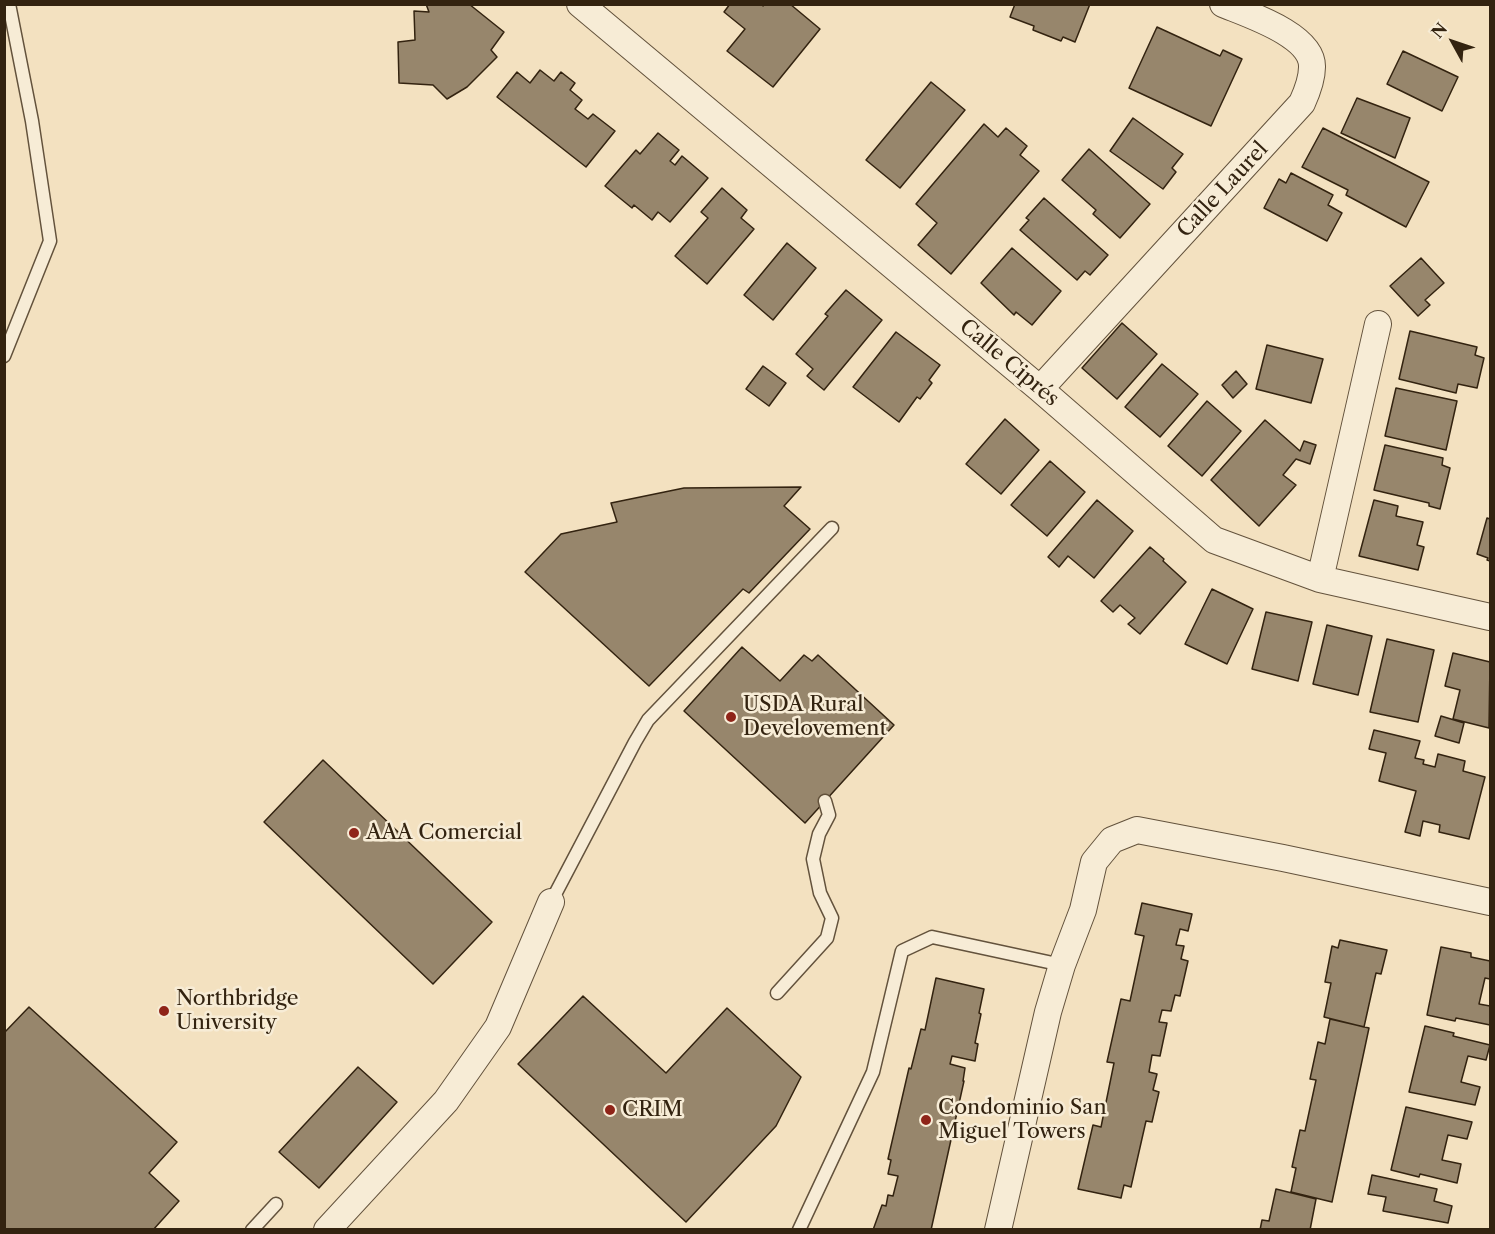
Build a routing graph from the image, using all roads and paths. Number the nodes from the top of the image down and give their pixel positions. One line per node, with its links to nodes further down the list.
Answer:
1 (9, 4): 5 (lane)
2 (580, 4): 6 (street, Calle Ciprés)
3 (1223, 4): 6 (street, Calle Laurel)
4 (1378, 324): 8 (street)
5 (4, 356)
6 (1040, 389): 8 (street, Calle Ciprés)
7 (832, 528): 11 (lane)
8 (1320, 579): 9 (street, Calle Ciprés)
9 (1491, 617)
10 (825, 801): 14 (lane)
11 (551, 902): 16 (street)
12 (1491, 902): 13 (street)
13 (1062, 965): 18 (lane); 19 (street)
14 (777, 993)
15 (276, 1204): 17 (lane)
16 (336, 1223)
17 (252, 1230)
18 (799, 1230)
19 (998, 1230)

